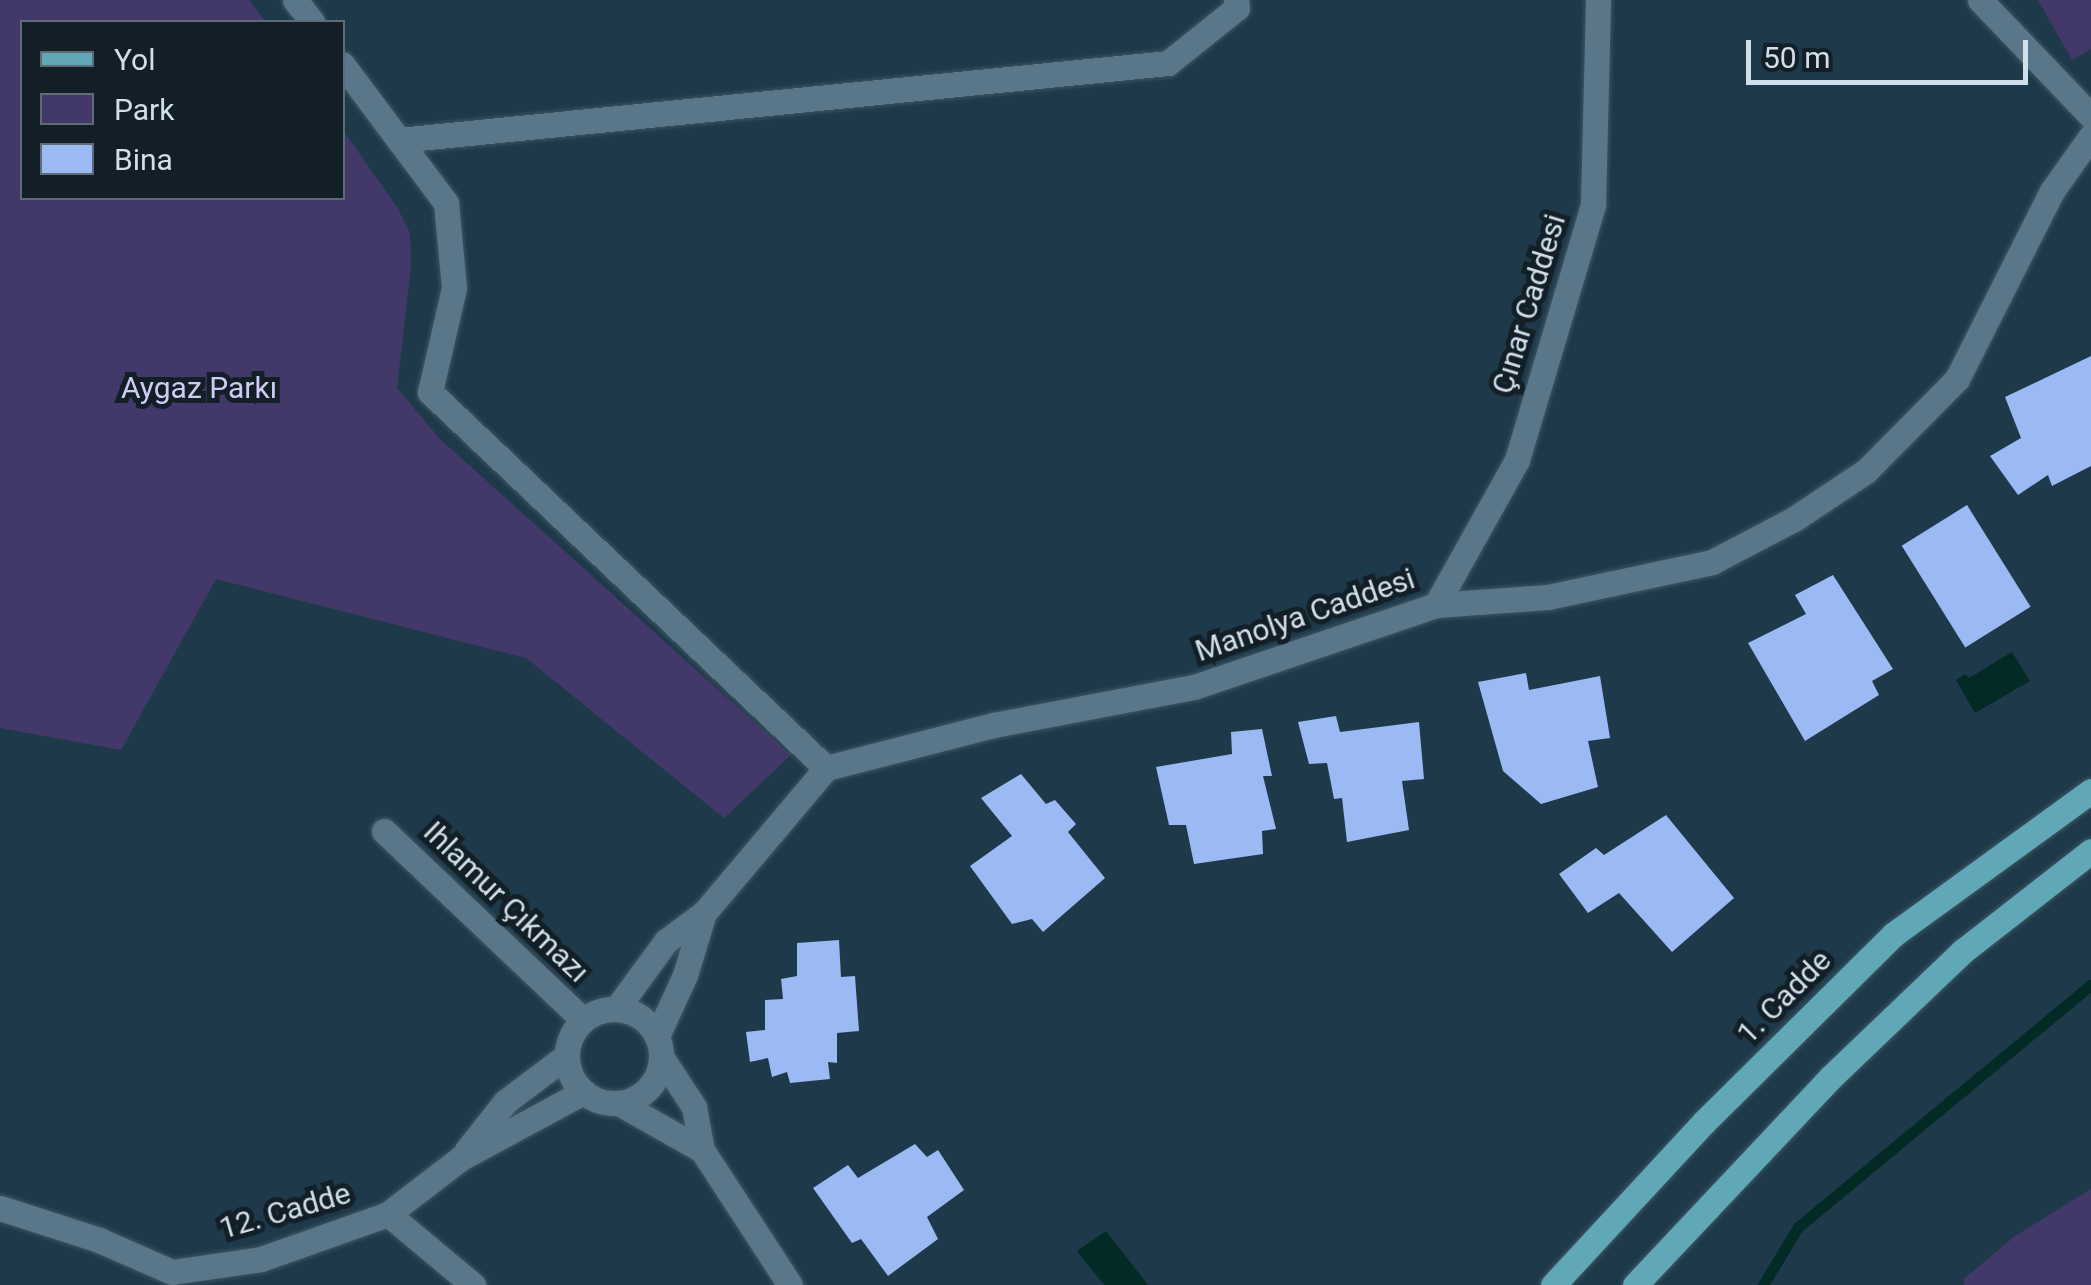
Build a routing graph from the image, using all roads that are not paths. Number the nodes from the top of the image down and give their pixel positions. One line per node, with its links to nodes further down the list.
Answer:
1 (1236, 0): 7 (street)
2 (1598, 0): 8 (street, Çınar Caddesi)
3 (1980, 0): 5 (street)
4 (345, 68): 7 (street)
5 (2091, 116)
6 (2091, 136): 8 (street, Manolya Caddesi)
7 (399, 140): 9 (street)
8 (1436, 604): 9 (street, Manolya Caddesi)
9 (826, 768): 13 (street)
10 (2091, 791): 27 (main road, 1. Cadde)
11 (384, 830): 15 (street, Ihlamur Çıkmazı)
12 (2091, 851): 28 (main road)
13 (704, 913): 14 (street); 16 (street)
14 (617, 1008): 15 (street); 16 (street)
15 (583, 1020): 17 (street)
16 (659, 1047): 19 (street); 20 (street)
17 (566, 1056): 18 (street); 21 (street)
18 (583, 1092): 19 (street); 21 (street)
19 (618, 1104): 20 (street)
20 (702, 1150): 26 (street)
21 (461, 1158): 23 (street, 12. Cadde)
22 (0, 1208): 24 (street, 12. Cadde)
23 (388, 1214): 24 (street, 12. Cadde); 25 (street)
24 (167, 1279)
25 (473, 1285)
26 (790, 1285)
27 (1553, 1285)
28 (1635, 1285)

